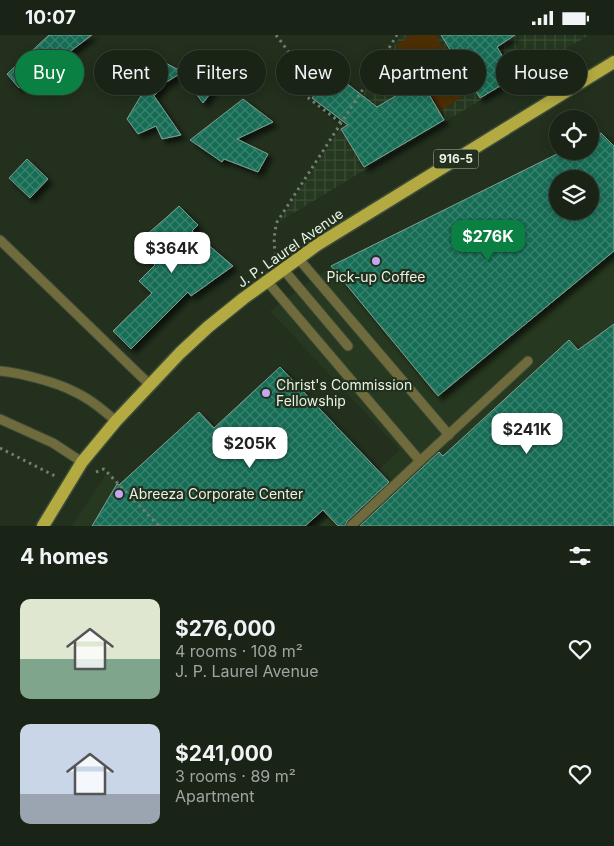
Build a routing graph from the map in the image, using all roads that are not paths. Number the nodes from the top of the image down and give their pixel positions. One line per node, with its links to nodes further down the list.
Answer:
1 (614, 62): 3 (main road, J. P. Laurel Avenue / 916-5)
2 (0, 239): 9 (lane)
3 (298, 258): 4 (main road, J. P. Laurel Avenue / 916-5); 12 (lane)
4 (282, 269): 5 (main road, J. P. Laurel Avenue / 916-5); 6 (lane)
5 (266, 281): 9 (main road, J. P. Laurel Avenue / 916-5); 13 (lane)
6 (348, 346)
7 (528, 361): 12 (lane)
8 (0, 371): 11 (lane)
9 (150, 385): 11 (main road, J. P. Laurel Avenue / 916-5)
10 (0, 419): 14 (lane)
11 (116, 421): 14 (main road, J. P. Laurel Avenue / 916-5)
12 (449, 435): 13 (lane)
13 (420, 461): 16 (lane)
14 (82, 462): 15 (main road, J. P. Laurel Avenue / 916-5)
15 (43, 526)
16 (351, 526)

